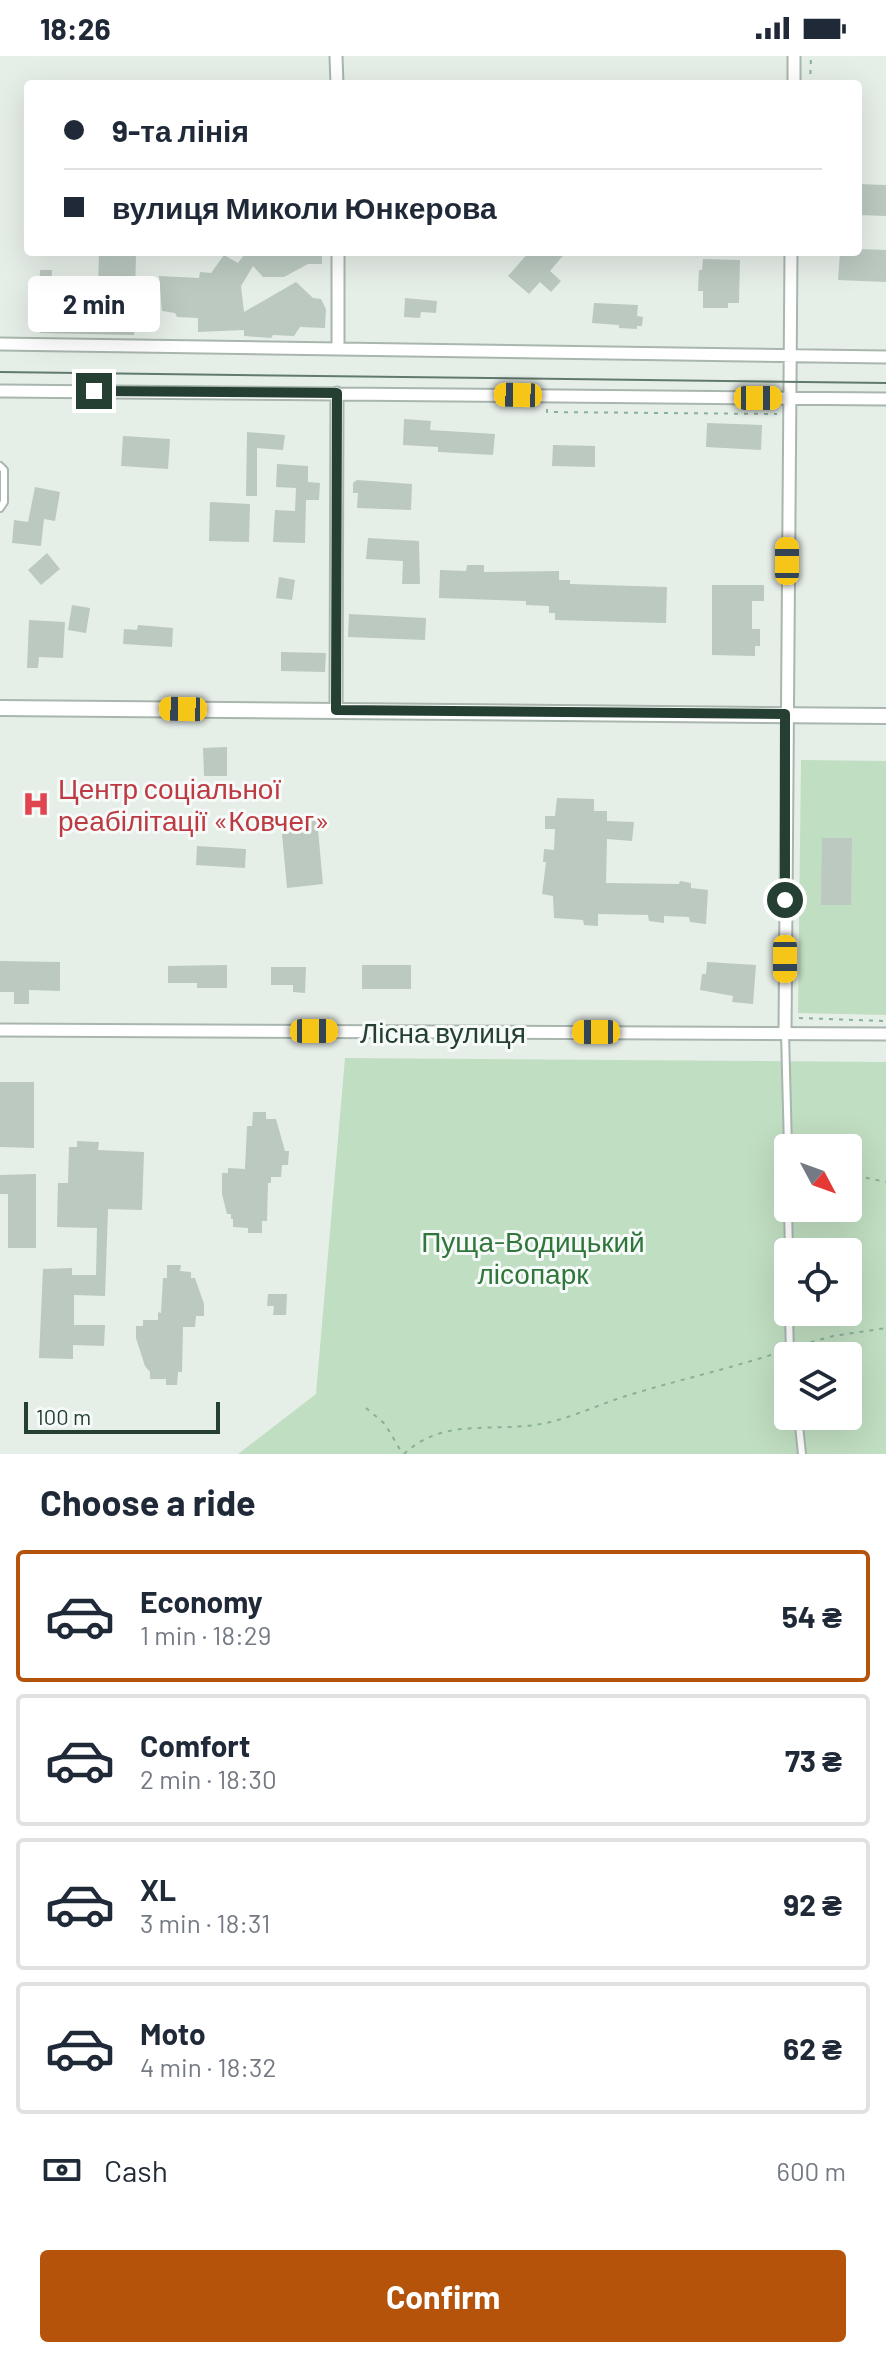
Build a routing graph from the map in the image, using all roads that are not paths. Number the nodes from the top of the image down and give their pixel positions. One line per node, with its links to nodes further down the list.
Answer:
1 (336, 56): 3 (street)
2 (794, 56): 4 (street)
3 (337, 80)
4 (794, 80)
5 (338, 256): 8 (street)
6 (791, 256): 9 (street)
7 (0, 344): 8 (street)
8 (338, 349): 9 (street)
9 (790, 355): 10 (street); 13 (street)
10 (886, 357)
11 (0, 391): 12 (street)
12 (337, 393): 13 (street); 18 (street)
13 (788, 398): 14 (street); 19 (street)
14 (886, 399)
15 (0, 466): 16 (lane)
16 (0, 508)
17 (0, 708): 18 (street)
18 (336, 710): 19 (street)
19 (785, 714): 20 (street); 22 (street)
20 (886, 716)
21 (0, 1030): 22 (street, Лісна вулиця)
22 (785, 1033): 23 (street, Лісна вулиця); 24 (lane)
23 (886, 1034)
24 (788, 1134)
25 (799, 1430): 26 (lane)
26 (802, 1454)

